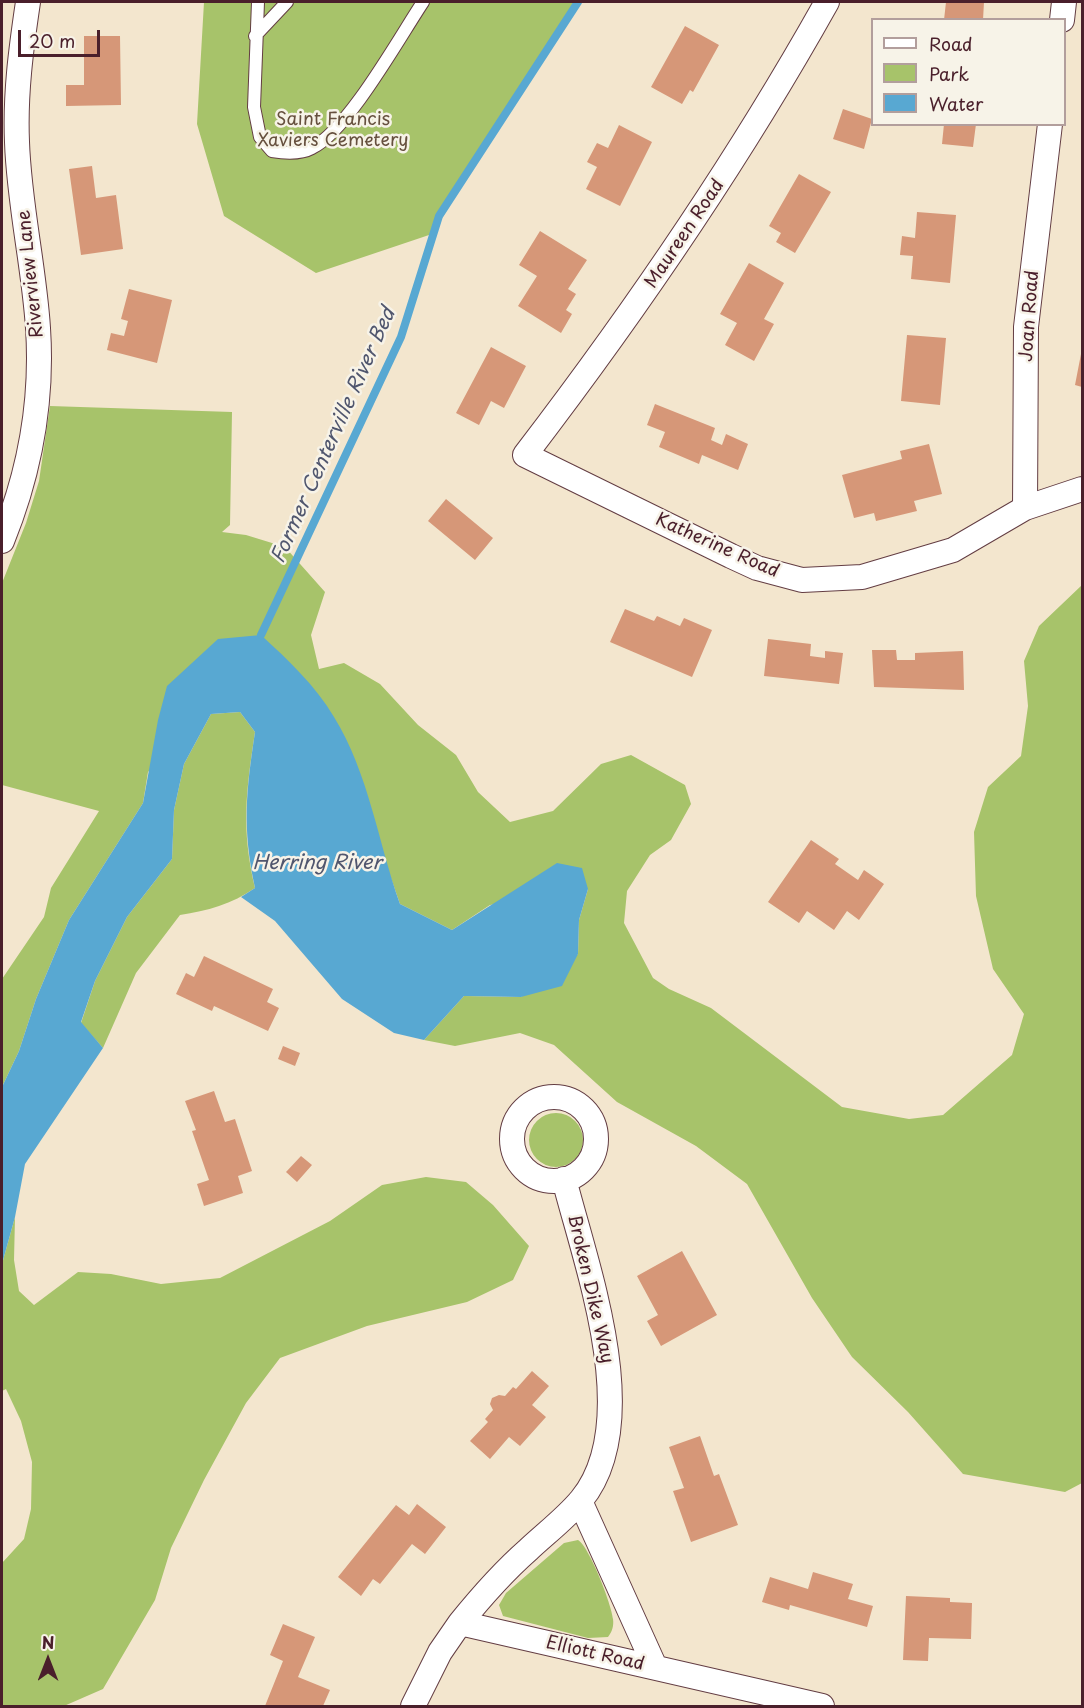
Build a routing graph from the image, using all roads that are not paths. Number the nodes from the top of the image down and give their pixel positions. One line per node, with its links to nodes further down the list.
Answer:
1 (28, 2): 13 (street, Riverview Lane)
2 (258, 2): 8 (lane)
3 (287, 2): 8 (lane)
4 (423, 2): 8 (lane)
5 (827, 2): 10 (street, Maureen Road)
6 (1064, 2): 7 (street)
7 (1062, 18)
8 (255, 36)
9 (1050, 126): 12 (street, Joan Road)
10 (525, 455): 12 (street, Katherine Road)
11 (1083, 489): 12 (street, Katherine Road)
12 (1024, 508)
13 (2, 541)
14 (564, 1179): 15 (street, Broken Dike Way)
15 (580, 1501): 16 (street, Broken Dike Way); 17 (street)
16 (460, 1623): 17 (street, Elliott Road); 18 (street)
17 (656, 1667): 19 (street, Elliott Road)
18 (414, 1707)
19 (822, 1707)

